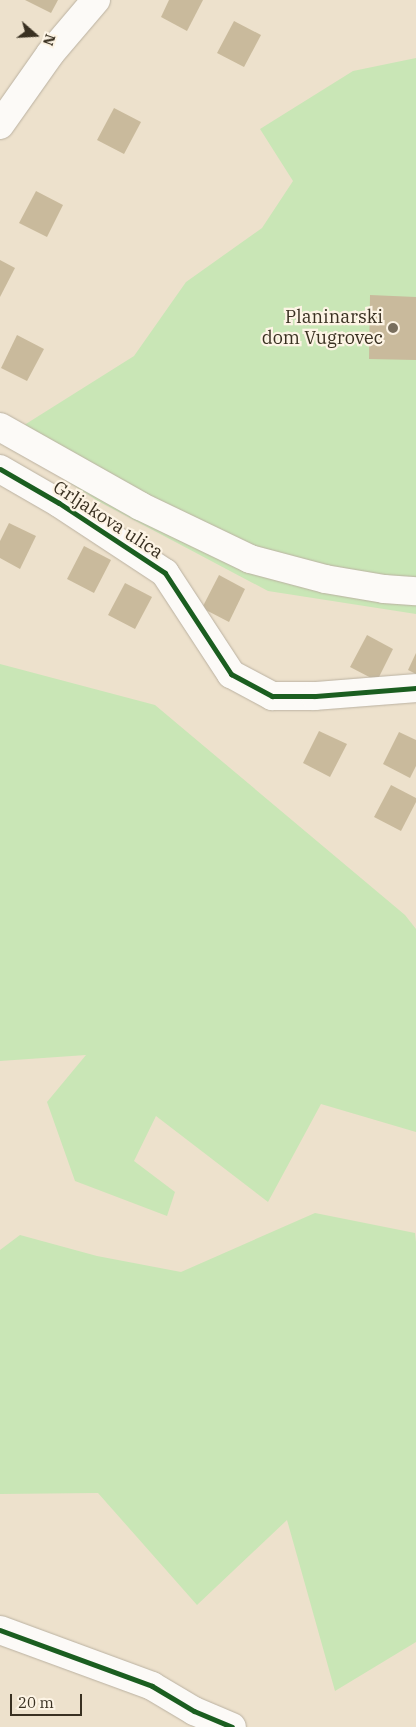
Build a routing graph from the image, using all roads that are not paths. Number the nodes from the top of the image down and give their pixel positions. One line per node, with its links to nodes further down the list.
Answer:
1 (96, 0): 2 (street)
2 (0, 125)
3 (0, 427): 5 (street)
4 (0, 469): 6 (street, Grljakova ulica)
5 (416, 591)
6 (416, 688)
7 (0, 1630): 8 (street)
8 (232, 1727)

